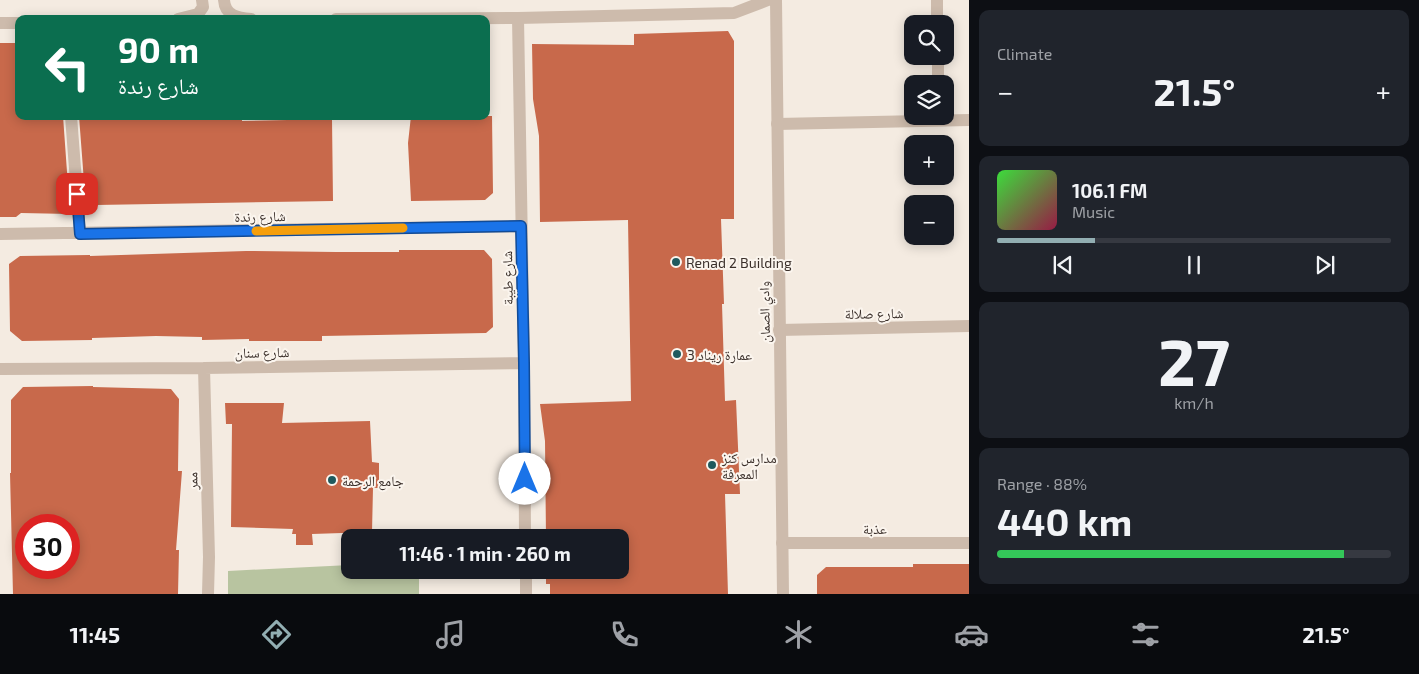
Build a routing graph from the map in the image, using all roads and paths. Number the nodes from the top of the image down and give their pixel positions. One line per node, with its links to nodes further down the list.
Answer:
1 (202, 0): 6 (street)
2 (224, 0): 7 (street)
3 (768, 0): 10 (street)
4 (776, 0): 17 (street, وادي الصمان)
5 (937, 0): 8 (street)
6 (194, 15)
7 (231, 15)
8 (937, 15)
9 (490, 18): 10 (street)
10 (518, 18): 18 (street, شارع طيبة)
11 (0, 23): 12 (street)
12 (15, 23)
13 (71, 120): 20 (street)
14 (904, 120): 17 (street)
15 (954, 120): 16 (street)
16 (969, 120)
17 (777, 124): 22 (street, وادي الصمان)
18 (521, 226): 20 (street, شارع رندة); 23 (street, شارع طيبة)
19 (0, 234): 20 (street, شارع رندة)
20 (80, 234)
21 (969, 326): 22 (street, شارع صلالة)
22 (779, 330): 27 (street, وادي الصمان)
23 (524, 363): 24 (street, شارع سنان); 26 (street, شارع طيبة)
24 (204, 368): 25 (street, شارع سنان); 30 (street, ممر)
25 (0, 369)
26 (525, 529)
27 (782, 543): 28 (street, عذبة); 32 (street, وادي الصمان)
28 (969, 543)
29 (526, 579): 31 (street)
30 (208, 594)
31 (526, 594)
32 (783, 594)

